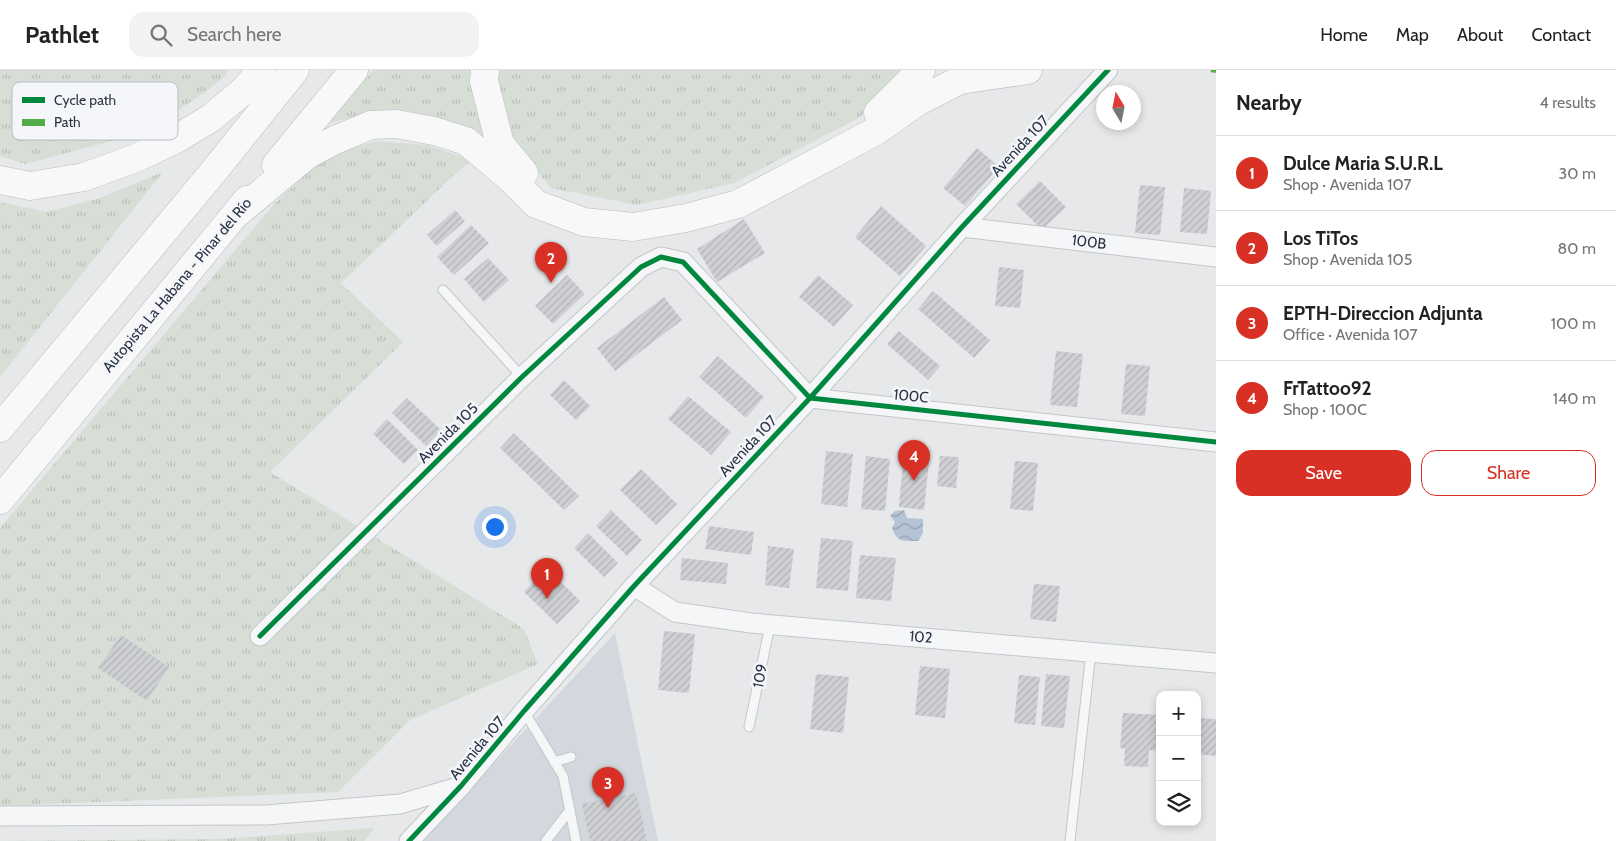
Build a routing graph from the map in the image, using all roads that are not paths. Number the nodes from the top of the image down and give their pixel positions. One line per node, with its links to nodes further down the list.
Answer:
1 (262, 70): 9 (highway)
2 (274, 70): 11 (highway)
3 (295, 70): 11 (highway)
4 (354, 70): 13 (highway, Autopista La Habana - Pinar del Río)
5 (485, 70): 6 (highway)
6 (922, 70)
7 (1028, 70): 13 (highway)
8 (1108, 70): 14 (street, Avenida 107)
9 (178, 138)
10 (174, 140): 12 (highway)
11 (214, 171): 19 (highway)
12 (0, 180)
13 (236, 214): 21 (highway, Autopista La Habana - Pinar del Río)
14 (962, 227): 15 (street, 100B); 18 (street, Avenida 107)
15 (1216, 257)
16 (443, 290): 17 (lane)
17 (522, 377): 18 (street, Avenida 105); 24 (street, Avenida 105)
18 (810, 398): 20 (street, 100C); 22 (street, Avenida 107)
19 (0, 428)
20 (1216, 442)
21 (0, 500)
22 (634, 586): 23 (street, 102); 27 (street, Avenida 107)
23 (770, 625): 25 (street, 102); 28 (lane, 109)
24 (260, 636)
25 (1092, 652): 26 (street, 102); 37 (lane)
26 (1216, 663)
27 (524, 711): 30 (lane); 31 (street, Avenida 107)
28 (749, 727)
29 (571, 757): 30 (lane)
30 (554, 762): 32 (lane)
31 (461, 786): 33 (street); 34 (street, Avenida 107)
32 (570, 810): 35 (lane); 36 (lane)
33 (0, 816)
34 (409, 841)
35 (546, 841)
36 (576, 841)
37 (1070, 841)

